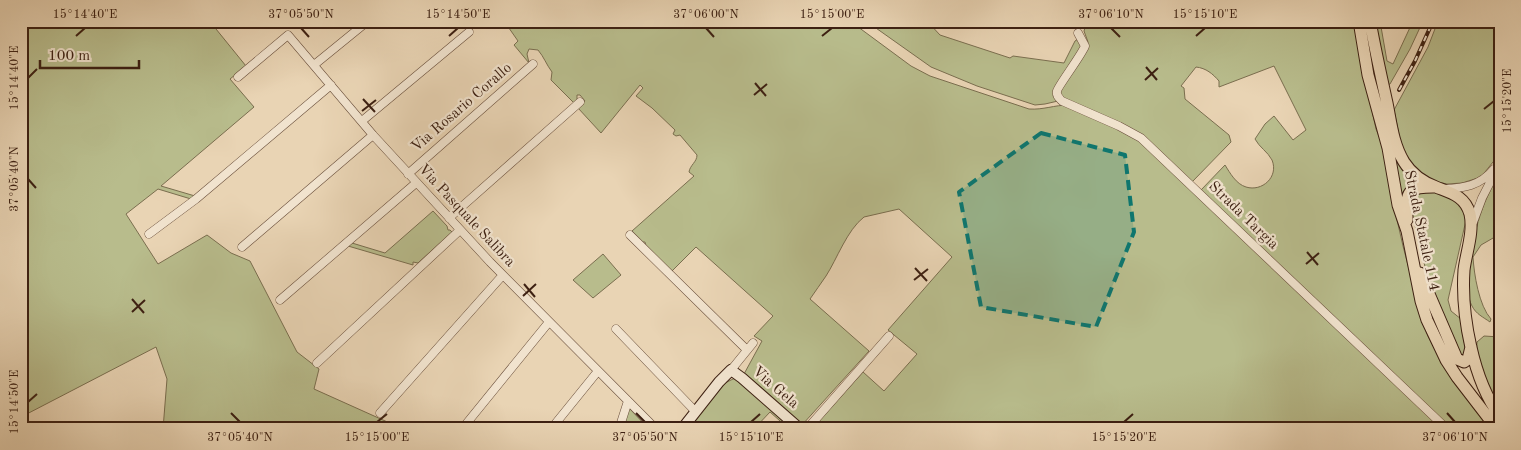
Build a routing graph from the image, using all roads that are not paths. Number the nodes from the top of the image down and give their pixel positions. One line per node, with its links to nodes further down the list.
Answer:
1 (368, 21): 7 (street)
2 (1359, 21): 20 (main road, Strada Statale 114)
3 (1370, 21): 16 (main road, Strada Statale 114)
4 (469, 32): 11 (street)
5 (1078, 33): 47 (street, Strada Targia)
6 (534, 64): 14 (street, Via Rosario Corallo)
7 (314, 65): 8 (street, Via Pasquale Salibra); 9 (street, Via Pasquale Salibra)
8 (238, 77)
9 (331, 85): 11 (street, Via Pasquale Salibra); 21 (street)
10 (580, 102): 17 (street)
11 (362, 121): 12 (street, Via Pasquale Salibra)
12 (373, 135): 14 (street, Via Pasquale Salibra); 23 (street)
13 (1500, 163): 16 (street); 18 (street)
14 (408, 174): 15 (street, Via Pasquale Salibra)
15 (416, 183): 17 (street, Via Pasquale Salibra); 26 (street)
16 (1439, 188): 18 (main road, Strada Statale 114); 20 (main road)
17 (449, 218): 19 (street, Via Pasquale Salibra)
18 (1470, 229): 31 (main road, Strada Statale 114)
19 (460, 230): 25 (street, Via Pasquale Salibra); 33 (street)
20 (1407, 231): 24 (main road, Strada Statale 114)
21 (150, 234)
22 (630, 235): 32 (street)
23 (242, 248)
24 (1413, 258): 31 (main road); 48 (main road, Strada Statale 114)
25 (502, 276): 27 (street, Via Pasquale Salibra); 38 (street)
26 (280, 300)
27 (549, 322): 35 (street, Via Pasquale Salibra); 41 (street)
28 (616, 328): 37 (street)
29 (889, 336): 46 (street)
30 (753, 343): 32 (street)
31 (1471, 346): 39 (main road, Strada Statale 114)
32 (747, 350): 34 (street)
33 (317, 363)
34 (730, 370): 37 (street); 45 (street, Via Gela)
35 (598, 371): 36 (street, Via Pasquale Salibra); 42 (street)
36 (628, 401): 43 (street); 44 (street, Via Pasquale Salibra)
37 (695, 411): 40 (street)
38 (380, 413)
39 (1500, 416)
40 (686, 427)
41 (462, 429)
42 (551, 429)
43 (618, 429)
44 (656, 429)
45 (800, 429)
46 (807, 429)
47 (1447, 429)
48 (1497, 429)

